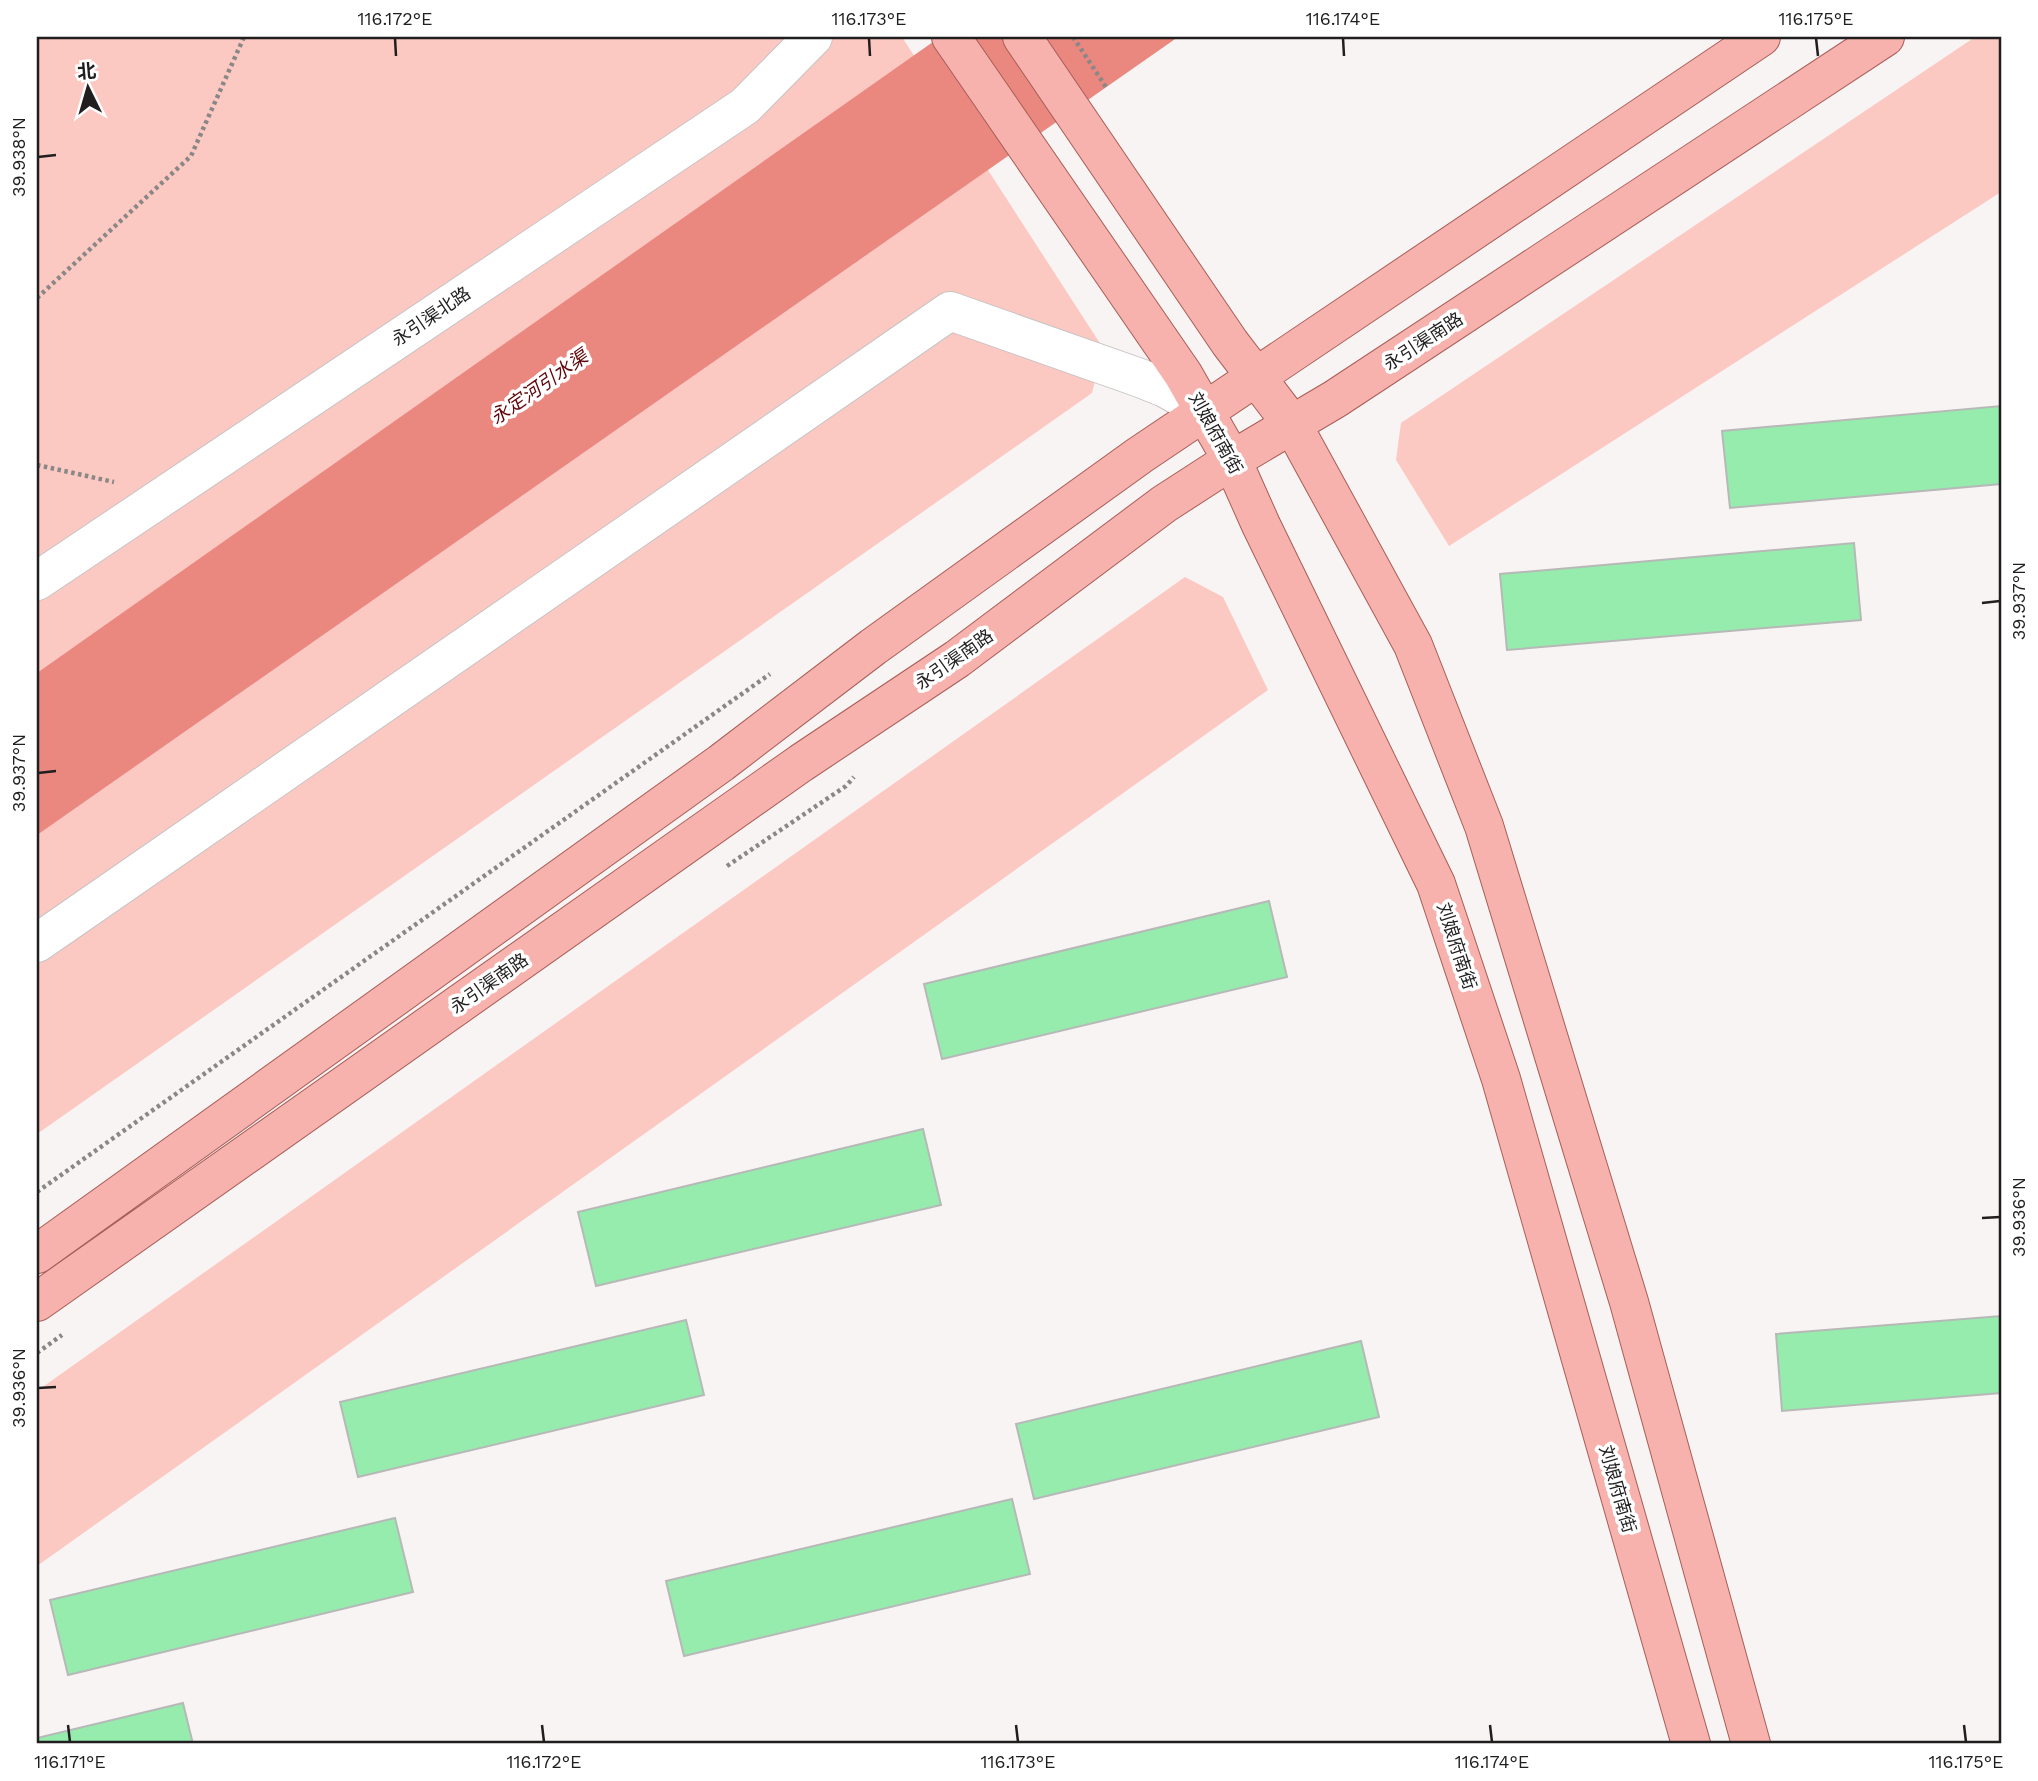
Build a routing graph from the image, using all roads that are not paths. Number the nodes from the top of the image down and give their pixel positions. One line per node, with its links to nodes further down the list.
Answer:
1 (813, 37): 10 (street, 永引渠北路)
2 (951, 37): 7 (main road, 刘娘府南街)
3 (1022, 37): 6 (main road)
4 (1761, 37): 6 (main road)
5 (1885, 37): 8 (main road, 永引渠南路)
6 (1255, 377): 7 (main road); 8 (main road)
7 (1206, 411): 9 (main road, 刘娘府南街); 11 (street); 12 (main road)
8 (1292, 424): 9 (main road, 永引渠南路); 15 (main road)
9 (1233, 460): 13 (main road, 永引渠南路); 14 (main road, 刘娘府南街)
10 (37, 580)
11 (37, 943)
12 (37, 1254)
13 (37, 1302)
14 (1691, 1744)
15 (1751, 1744)

